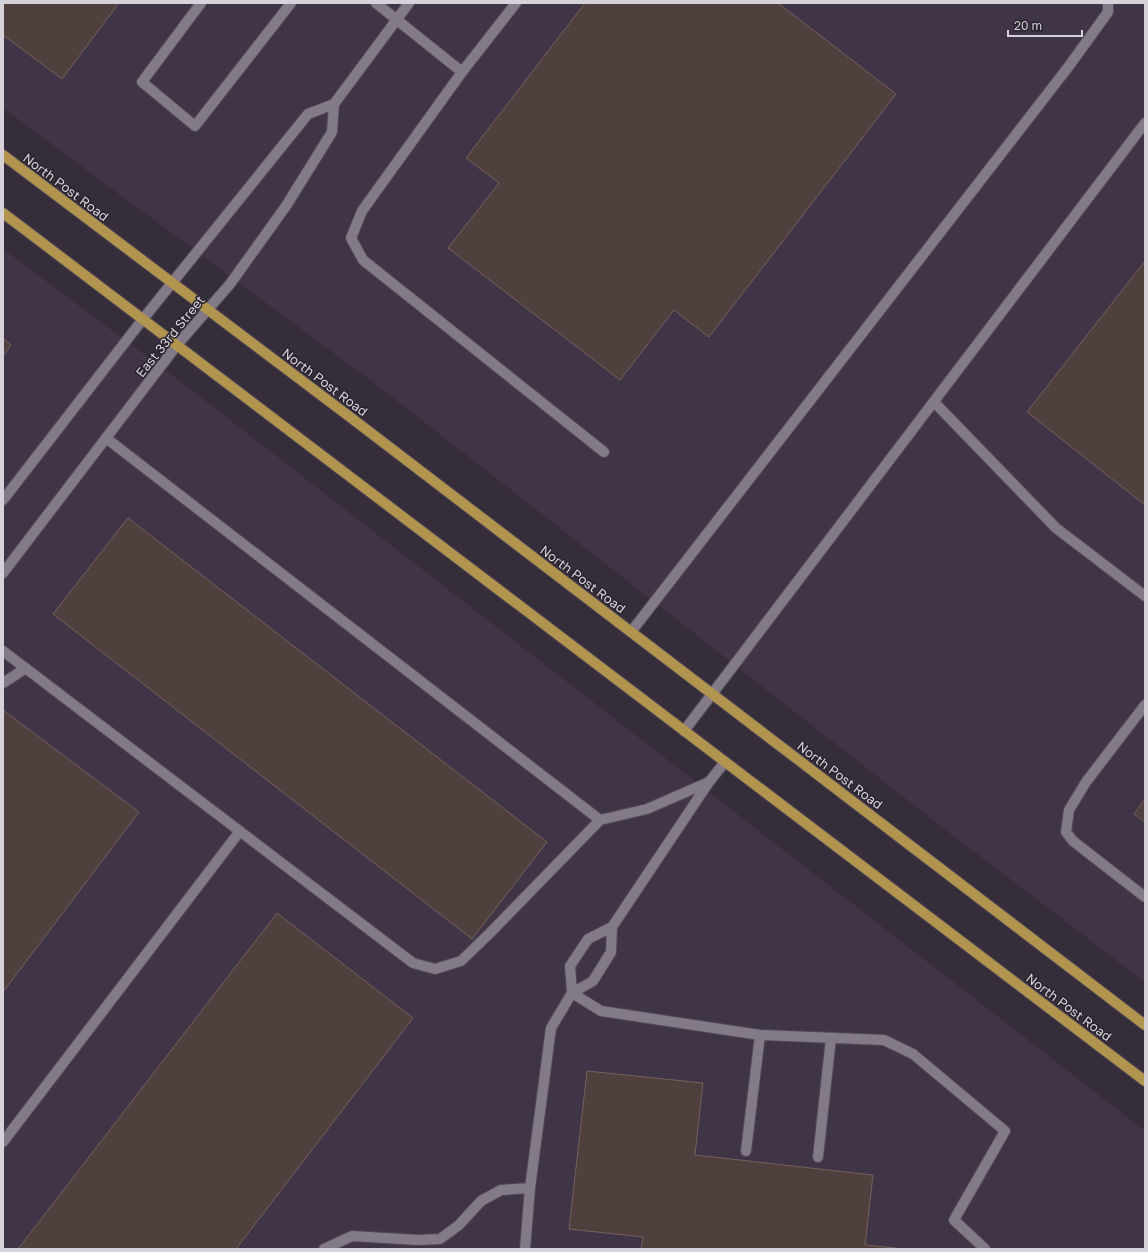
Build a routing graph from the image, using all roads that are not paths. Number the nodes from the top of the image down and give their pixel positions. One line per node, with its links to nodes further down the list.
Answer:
1 (201, 3): 2 (street)
2 (291, 3)
3 (376, 3): 7 (street)
4 (409, 3): 7 (street)
5 (516, 3): 8 (street)
6 (1108, 3): 23 (street)
7 (396, 20): 8 (street); 9 (street)
8 (462, 72): 19 (street)
9 (334, 104): 13 (street); 14 (street, East 33rd Street)
10 (1145, 123): 17 (street)
11 (3, 155): 13 (main road, North Post Road)
12 (3, 213): 15 (main road, North Post Road)
13 (172, 283): 14 (main road, North Post Road); 15 (street)
14 (208, 310): 16 (street, East 33rd Street); 23 (main road, North Post Road)
15 (143, 319): 16 (main road, North Post Road); 20 (street)
16 (177, 345): 18 (street, East 33rd Street); 29 (main road, North Post Road)
17 (934, 402): 22 (street); 27 (street)
18 (106, 438): 21 (street, East 33rd Street); 32 (street)
19 (604, 452)
20 (3, 500)
21 (3, 573)
22 (1145, 596)
23 (631, 632): 27 (main road, North Post Road)
24 (3, 651): 25 (street)
25 (26, 668): 26 (street); 33 (street)
26 (3, 683)
27 (713, 694): 29 (street); 37 (main road, North Post Road)
28 (1145, 704): 34 (street)
29 (684, 731): 30 (main road, North Post Road)
30 (724, 762): 31 (street); 40 (main road, North Post Road)
31 (709, 782): 32 (street); 35 (street)
32 (600, 820): 33 (street)
33 (240, 831): 41 (street)
34 (1145, 897)
35 (612, 927): 36 (street); 36 (street)
36 (572, 993): 38 (street); 44 (street)
37 (1145, 1025)
38 (760, 1035): 39 (street); 42 (street)
39 (831, 1038): 43 (street); 47 (street)
40 (1145, 1081)
41 (3, 1142)
42 (746, 1151)
43 (818, 1157)
44 (530, 1188): 45 (street); 46 (street)
45 (324, 1249)
46 (525, 1249)
47 (985, 1249)

